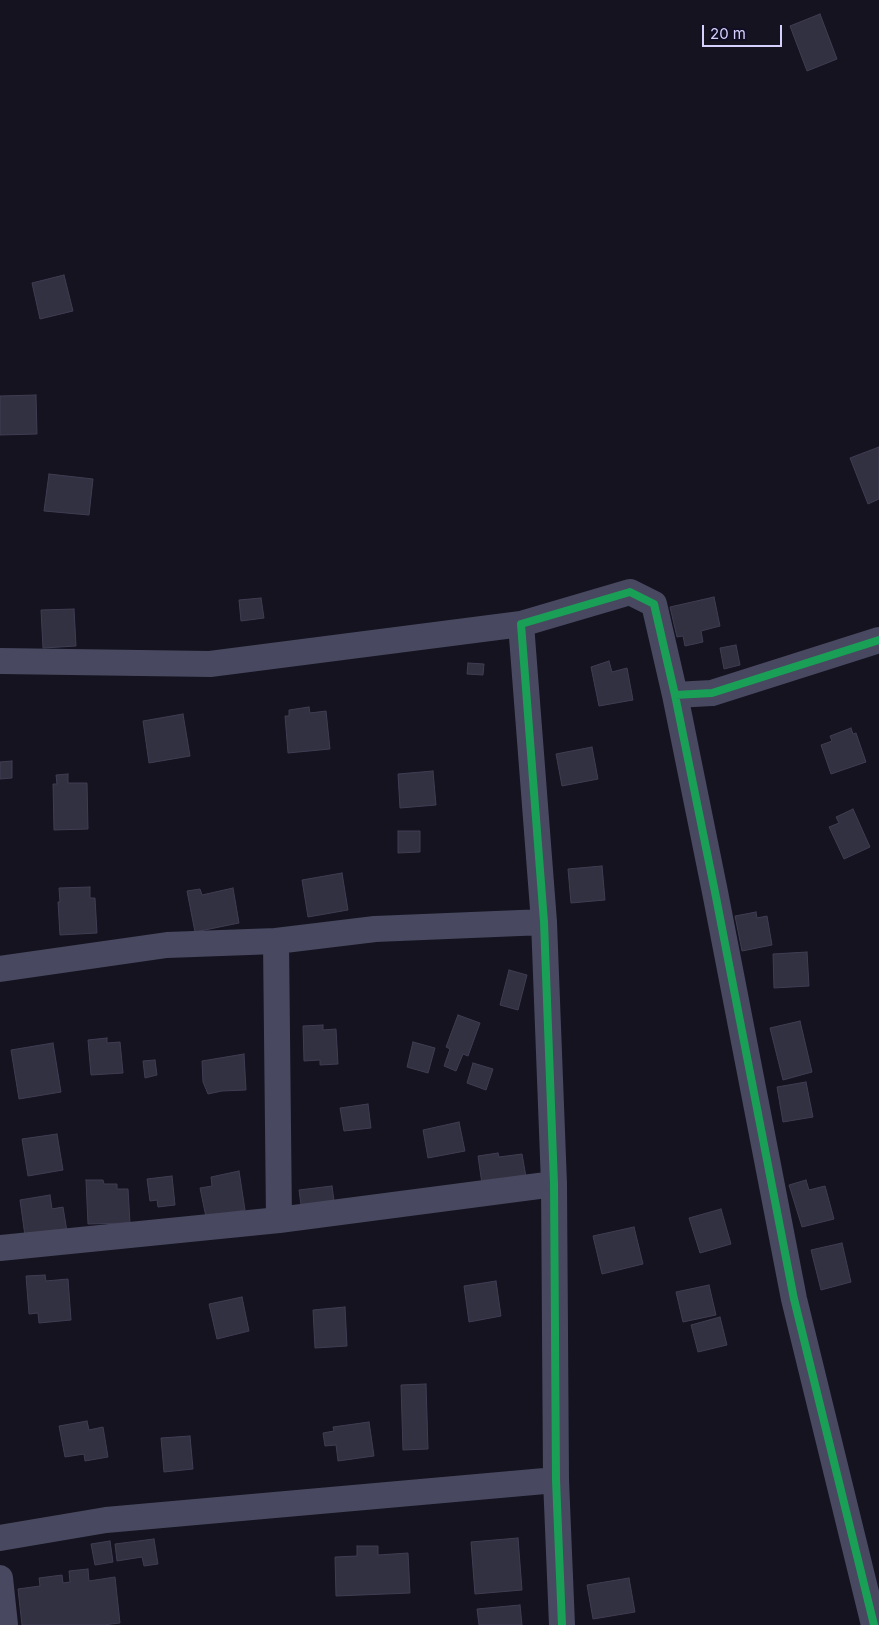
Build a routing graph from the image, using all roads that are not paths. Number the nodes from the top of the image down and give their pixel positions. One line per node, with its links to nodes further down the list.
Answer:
1 (521, 624): 3 (street); 4 (street); 5 (street)
2 (879, 640): 4 (street)
3 (0, 661)
4 (675, 696): 16 (street)
5 (544, 922): 6 (street); 8 (street)
6 (276, 940): 7 (street); 9 (street)
7 (0, 969)
8 (554, 1184): 9 (street); 11 (street)
9 (279, 1220): 10 (street)
10 (0, 1248)
11 (556, 1480): 12 (street); 15 (street)
12 (0, 1538)
13 (0, 1578): 14 (street)
14 (5, 1625)
15 (562, 1625)
16 (874, 1625)

